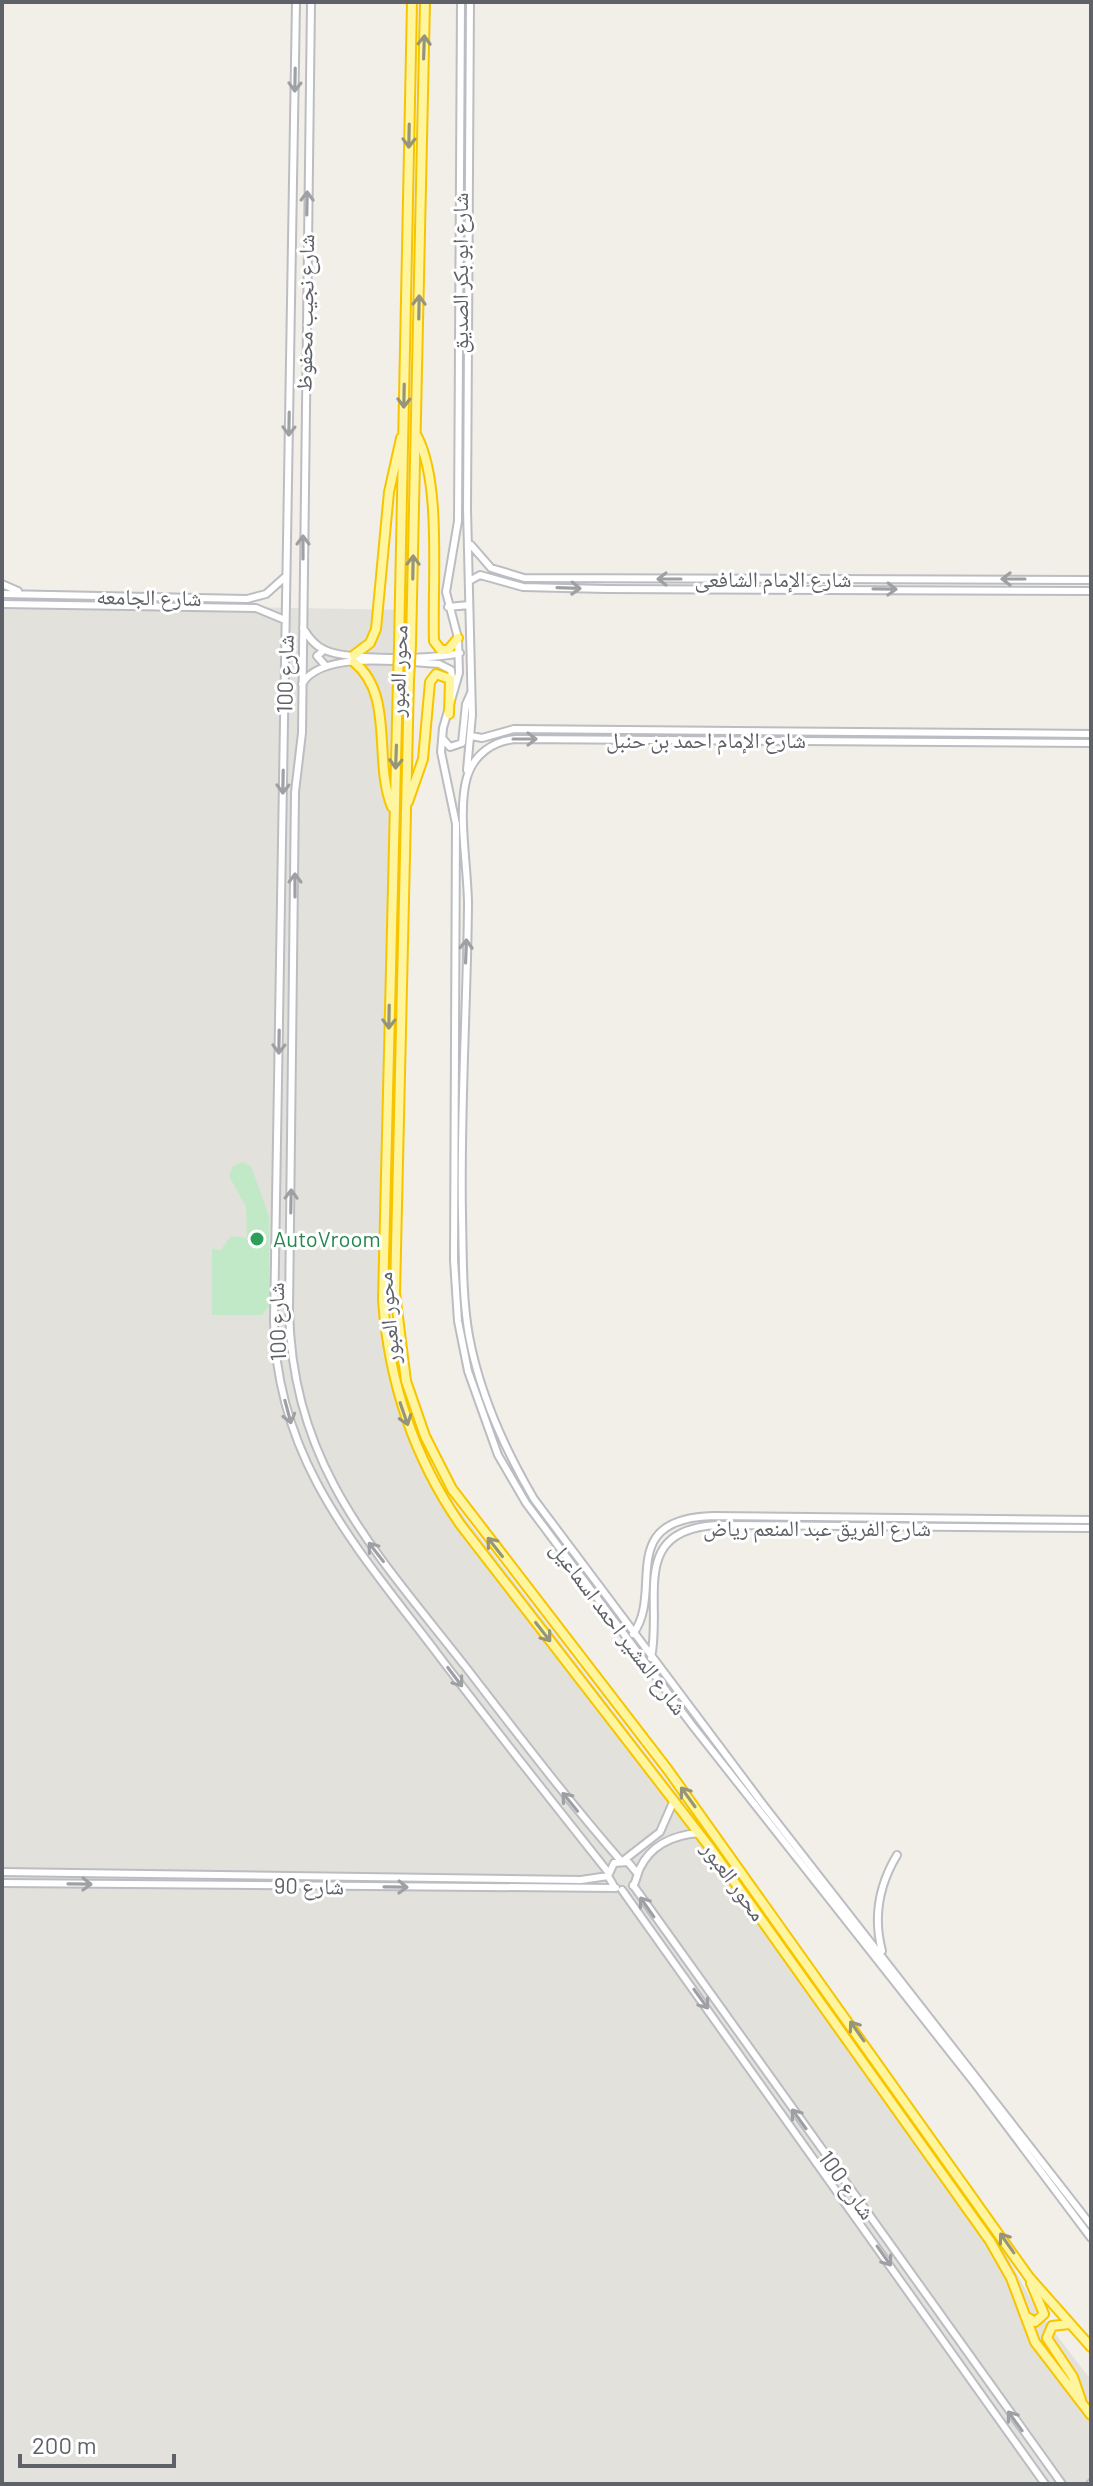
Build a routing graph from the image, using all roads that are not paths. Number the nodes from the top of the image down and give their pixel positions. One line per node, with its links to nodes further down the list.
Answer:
1 (296, 2): 9 (street, شارع نجيب محفوظ, one-way to 9)
2 (311, 2): 10 (street, شارع نجيب محفوظ, one-way to 2)
3 (412, 2): 7 (highway, محور العبور, one-way to 7)
4 (425, 2): 8 (highway, محور العبور, one-way to 4)
5 (461, 2): 11 (street, شارع ابو بكر الصديق)
6 (470, 2): 12 (street, شارع ابو بكر الصديق)
7 (403, 433): 32 (highway); 49 (highway, محور العبور, one-way to 49, bridge)
8 (416, 435): 29 (highway); 48 (highway, محور العبور, one-way to 8, bridge)
9 (287, 492): 10 (street); 15 (street, شارع نجيب محفوظ)
10 (302, 492): 28 (street, شارع نجيب محفوظ, one-way to 10)
11 (458, 508): 12 (street); 14 (street, شارع ابو بكر الصديق)
12 (467, 509): 13 (street, شارع ابو بكر الصديق)
13 (470, 542): 14 (street); 16 (street, شارع الإمام الشافعى, one-way to 13); 17 (street, شارع ابو بكر الصديق)
14 (457, 543): 25 (street, شارع ابو بكر الصديق)
15 (286, 574): 22 (street, شارع الجامعه); 27 (street, شارع نجيب محفوظ)
16 (1091, 580)
17 (469, 583): 19 (street, شارع الإمام الشافعى, one-way to 19); 24 (street, شارع ابو بكر الصديق)
18 (2, 584): 21 (street)
19 (1091, 591)
20 (2, 594): 21 (street, شارع الجامعه)
21 (33, 594): 22 (street, شارع الجامعه)
22 (217, 598): 26 (street)
23 (2, 604): 26 (street, شارع الجامعه)
24 (469, 605): 25 (street); 35 (street, شارع ابو بكر الصديق)
25 (448, 607): 29 (street)
26 (217, 608): 27 (street, شارع الجامعه)
27 (285, 620): 37 (street, شارع 100)
28 (302, 625): 30 (street); 34 (street, شارع 100)
29 (458, 638): 31 (street)
30 (324, 650): 32 (street); 33 (street)
31 (460, 653): 32 (street); 36 (street)
32 (354, 658): 33 (street); 36 (street); 49 (highway)
33 (324, 664): 34 (street)
34 (301, 687): 38 (street, شارع 100)
35 (471, 693): 42 (street); 43 (street)
36 (449, 714): 42 (street); 48 (highway)
37 (284, 733): 38 (street); 50 (street, شارع 100, one-way to 50)
38 (302, 733): 51 (street, شارع 100, one-way to 38)
39 (494, 734): 40 (street, شارع الإمام احمد بن حنبل); 43 (street, شارع الإمام احمد بن حنبل); 44 (street)
40 (1049, 734): 41 (street, شارع الإمام احمد بن حنبل); 45 (street)
41 (1091, 734)
42 (442, 735): 84 (street, شارع المشير احمد اسماعيل)
43 (471, 736): 47 (street)
44 (497, 743): 45 (street, شارع الإمام احمد بن حنبل, one-way to 45); 47 (street)
45 (1049, 743): 46 (street, شارع الإمام احمد بن حنبل)
46 (1091, 743)
47 (466, 780): 65 (street, شارع المشير احمد اسماعيل, one-way to 47)
48 (406, 806): 85 (highway, محور العبور, one-way to 48)
49 (394, 811): 68 (highway, محور العبور, one-way to 68)
50 (281, 908): 51 (street); 52 (street, شارع 100)
51 (295, 908): 53 (street, شارع 100)
52 (281, 920): 53 (street); 54 (street, شارع 100)
53 (295, 920): 55 (street, شارع 100)
54 (279, 1017): 55 (street); 56 (street, شارع 100, one-way to 56)
55 (293, 1017): 57 (street, شارع 100)
56 (278, 1074): 57 (street); 63 (street, شارع 100, one-way to 63)
57 (293, 1074): 62 (street, شارع 100, one-way to 57)
58 (1091, 1520): 60 (street, شارع الفريق عبد المنعم رياض)
59 (1091, 1528): 61 (street, شارع الفريق عبد المنعم رياض)
60 (646, 1561): 61 (street); 65 (street)
61 (656, 1564): 67 (street)
62 (404, 1588): 63 (street); 64 (street, شارع 100)
63 (391, 1594): 66 (street, شارع 100)
64 (436, 1629): 66 (street); 71 (street, شارع 100, one-way to 64)
65 (633, 1634): 67 (street, شارع المشير احمد اسماعيل)
66 (423, 1635): 75 (street, شارع 100, one-way to 75)
67 (651, 1658): 82 (street, شارع المشير احمد اسماعيل)
68 (674, 1800): 69 (highway, محور العبور); 71 (street)
69 (699, 1833): 74 (street); 86 (highway, محور العبور)
70 (897, 1855): 82 (street)
71 (622, 1860): 74 (street); 75 (street)
72 (292, 1868): 76 (street)
73 (2, 1872): 76 (street, شارع 90)
74 (637, 1873): 79 (street)
75 (608, 1874): 77 (street, شارع 90); 80 (street)
76 (292, 1876): 77 (street, شارع 90)
77 (581, 1880): 81 (street)
78 (2, 1883): 81 (street, شارع 90, one-way to 81)
79 (633, 1885): 80 (street); 92 (street, شارع 100, one-way to 79)
80 (619, 1889): 81 (street, شارع 90); 91 (street, شارع 100, one-way to 91)
81 (581, 1891)
82 (883, 1954): 83 (street, شارع المشير احمد اسماعيل)
83 (1091, 2225)
84 (1091, 2238)
85 (1029, 2277): 86 (highway); 87 (highway, محور العبور)
86 (1025, 2315): 89 (highway, محور العبور)
87 (1069, 2324): 88 (highway, محور العبور); 89 (highway)
88 (1091, 2347)
89 (1081, 2401): 90 (highway, محور العبور)
90 (1091, 2415)
91 (1045, 2484)
92 (1062, 2484)

